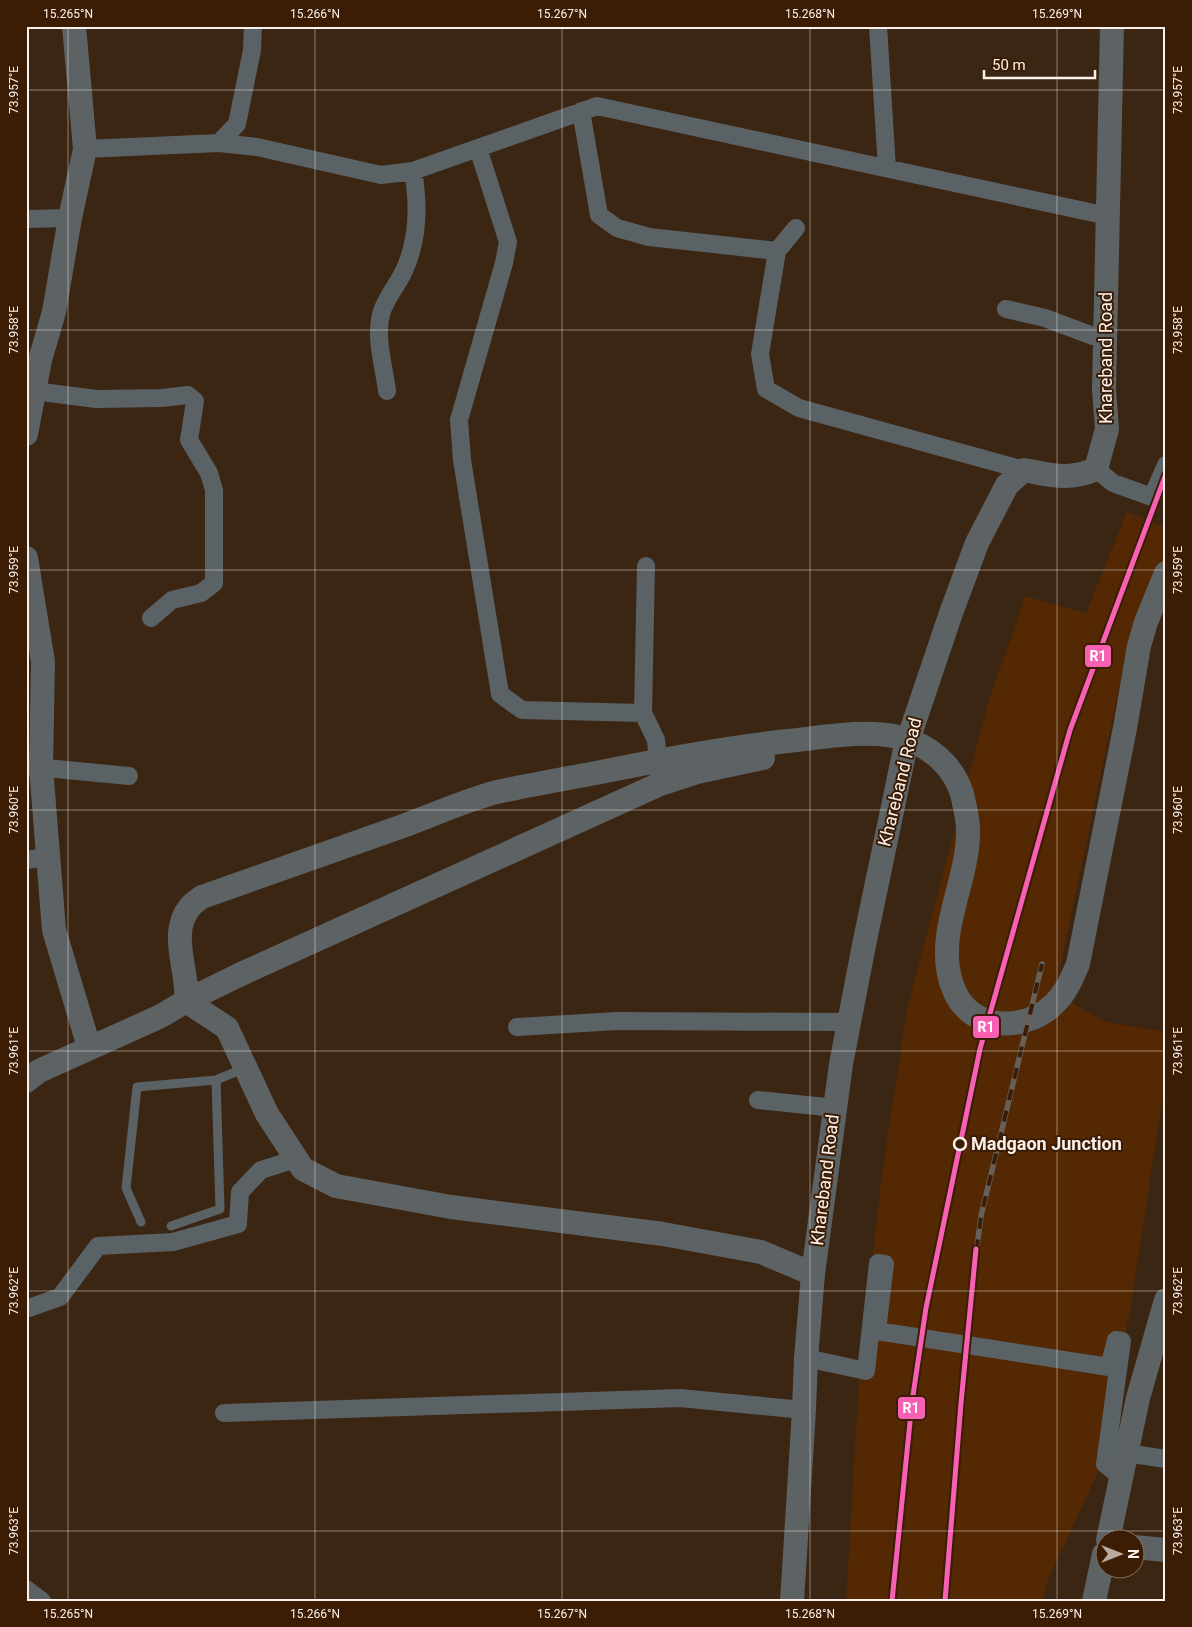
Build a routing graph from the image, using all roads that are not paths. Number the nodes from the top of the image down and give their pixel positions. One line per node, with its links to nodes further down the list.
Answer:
1 (74, 26): 8 (main road)
2 (254, 26): 6 (street)
3 (878, 26): 9 (street)
4 (1112, 26): 11 (main road, Khareband Road)
5 (581, 111): 7 (street); 9 (street); 15 (street)
6 (219, 143): 8 (street); 10 (street)
7 (478, 148): 10 (street); 29 (street)
8 (85, 149): 12 (main road)
9 (887, 168): 11 (street)
10 (413, 171): 20 (street)
11 (1108, 216): 17 (main road, Khareband Road)
12 (70, 218): 13 (street); 18 (main road)
13 (26, 219)
14 (796, 228): 15 (street)
15 (777, 251): 24 (street)
16 (1006, 309): 17 (street)
17 (1105, 336): 23 (main road, Khareband Road)
18 (33, 360): 19 (main road)
19 (34, 391): 21 (main road); 28 (street)
20 (387, 391)
21 (26, 434)
22 (1166, 465): 23 (street)
23 (1096, 469): 24 (main road)
24 (1024, 470): 30 (main road, Khareband Road)
25 (26, 558): 31 (main road)
26 (646, 566): 29 (street)
27 (1166, 573): 35 (main road)
28 (151, 618)
29 (643, 713): 33 (street)
30 (905, 749): 33 (main road); 36 (main road, Khareband Road)
31 (34, 766): 32 (street); 34 (main road)
32 (130, 776)
33 (660, 784): 35 (main road)
34 (37, 858): 38 (main road)
35 (186, 1001): 38 (main road); 39 (main road)
36 (849, 1022): 37 (street); 43 (main road, Khareband Road)
37 (517, 1026)
38 (89, 1047): 40 (main road)
39 (245, 1068): 41 (lane); 44 (main road)
40 (31, 1075)
41 (216, 1080): 45 (lane); 46 (lane)
42 (758, 1100): 43 (street)
43 (835, 1108): 47 (main road, Khareband Road)
44 (296, 1159): 47 (main road); 49 (street)
45 (141, 1222)
46 (171, 1226)
47 (813, 1274): 50 (main road, Khareband Road)
48 (1165, 1305): 53 (main road)
49 (26, 1309)
50 (806, 1358): 51 (main road, Khareband Road); 55 (street)
51 (804, 1410): 52 (street); 62 (main road, Khareband Road)
52 (224, 1413)
53 (1126, 1453): 54 (street); 55 (main road)
54 (1166, 1459)
55 (1121, 1477): 56 (main road)
56 (1110, 1530)
57 (1144, 1548): 58 (main road)
58 (1166, 1550)
59 (1098, 1580): 63 (main road)
60 (26, 1589): 61 (street)
61 (42, 1601)
62 (792, 1601)
63 (1094, 1601)

